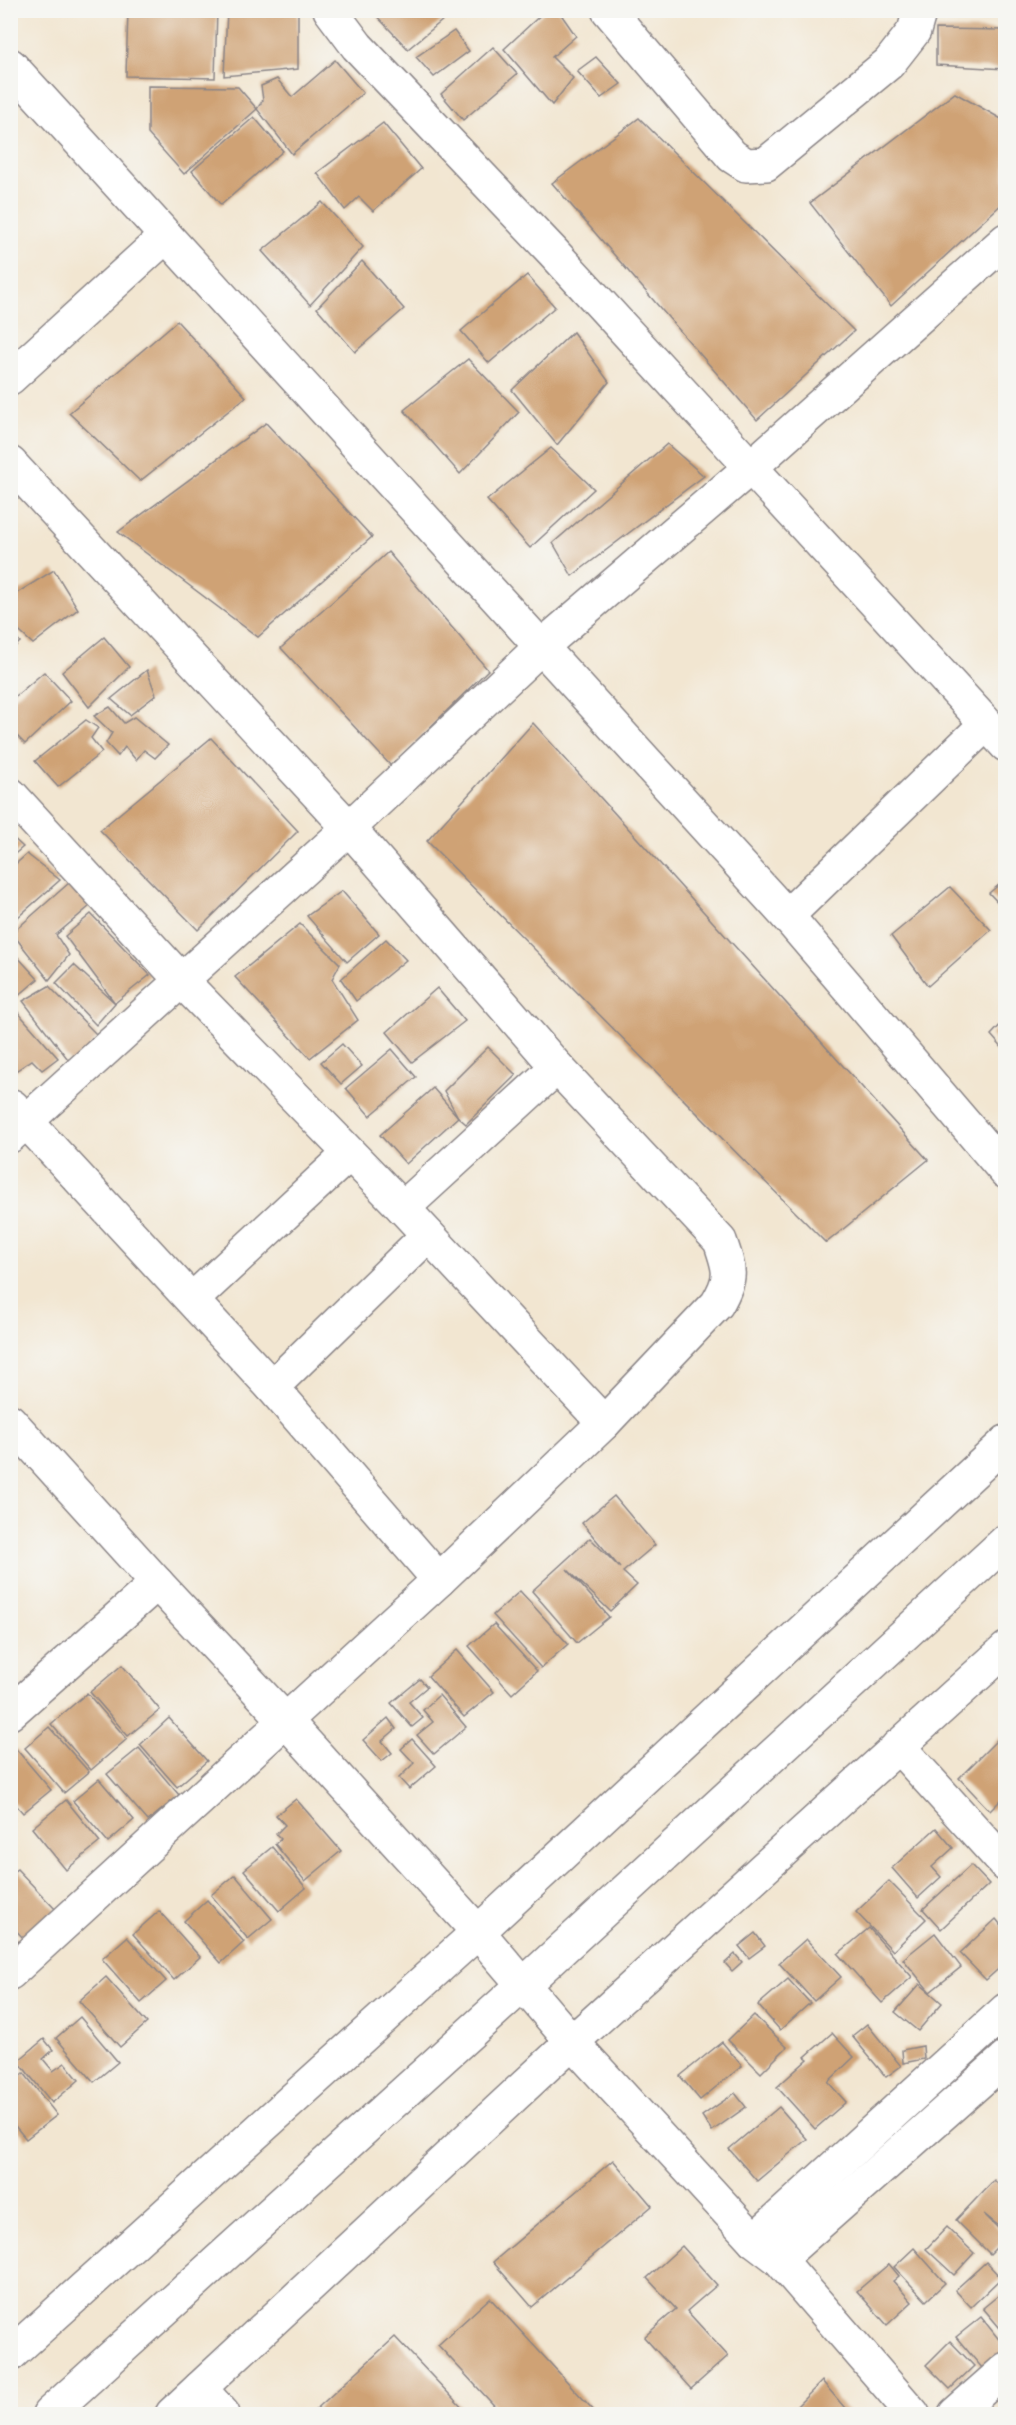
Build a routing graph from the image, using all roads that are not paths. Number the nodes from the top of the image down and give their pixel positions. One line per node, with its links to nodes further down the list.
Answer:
1 (330, 10): 9 (street)
2 (608, 10): 3 (street)
3 (920, 10)
4 (10, 65): 5 (street)
5 (166, 236): 7 (street); 10 (street)
6 (1005, 240): 9 (street)
7 (10, 378)
8 (10, 463): 13 (street)
9 (751, 467): 10 (street); 11 (street)
10 (541, 647): 13 (street); 14 (street)
11 (996, 734): 14 (street)
12 (10, 794): 15 (street)
13 (349, 828): 15 (street); 16 (street)
14 (787, 916): 19 (street)
15 (182, 981): 17 (street); 18 (street)
16 (557, 1066): 20 (street); 25 (street)
17 (16, 1121): 22 (street)
18 (349, 1154): 20 (street); 22 (street)
19 (1005, 1172)
20 (403, 1208): 21 (street)
21 (428, 1235): 23 (street); 25 (street)
22 (192, 1300): 23 (street)
23 (272, 1387): 28 (street)
24 (10, 1421): 29 (street)
25 (604, 1423): 28 (street)
26 (1005, 1442): 35 (street)
27 (1005, 1541): 37 (street)
28 (439, 1580): 32 (street)
29 (157, 1583): 31 (street); 32 (street)
30 (1005, 1649): 33 (street)
31 (10, 1713)
32 (285, 1720): 35 (street); 36 (street)
33 (898, 1746): 34 (street); 39 (street)
34 (1005, 1865)
35 (478, 1932): 37 (street); 42 (street)
36 (10, 1973)
37 (524, 1984): 39 (street); 45 (street)
38 (1005, 2010): 41 (street)
39 (572, 2042): 41 (street); 44 (street)
40 (1005, 2058): 41 (street)
41 (766, 2249): 48 (street)
42 (10, 2355)
43 (1005, 2369): 49 (street)
44 (200, 2388): 46 (street); 47 (street)
45 (49, 2415)
46 (172, 2415)
47 (223, 2415)
48 (913, 2415)
49 (955, 2415)

